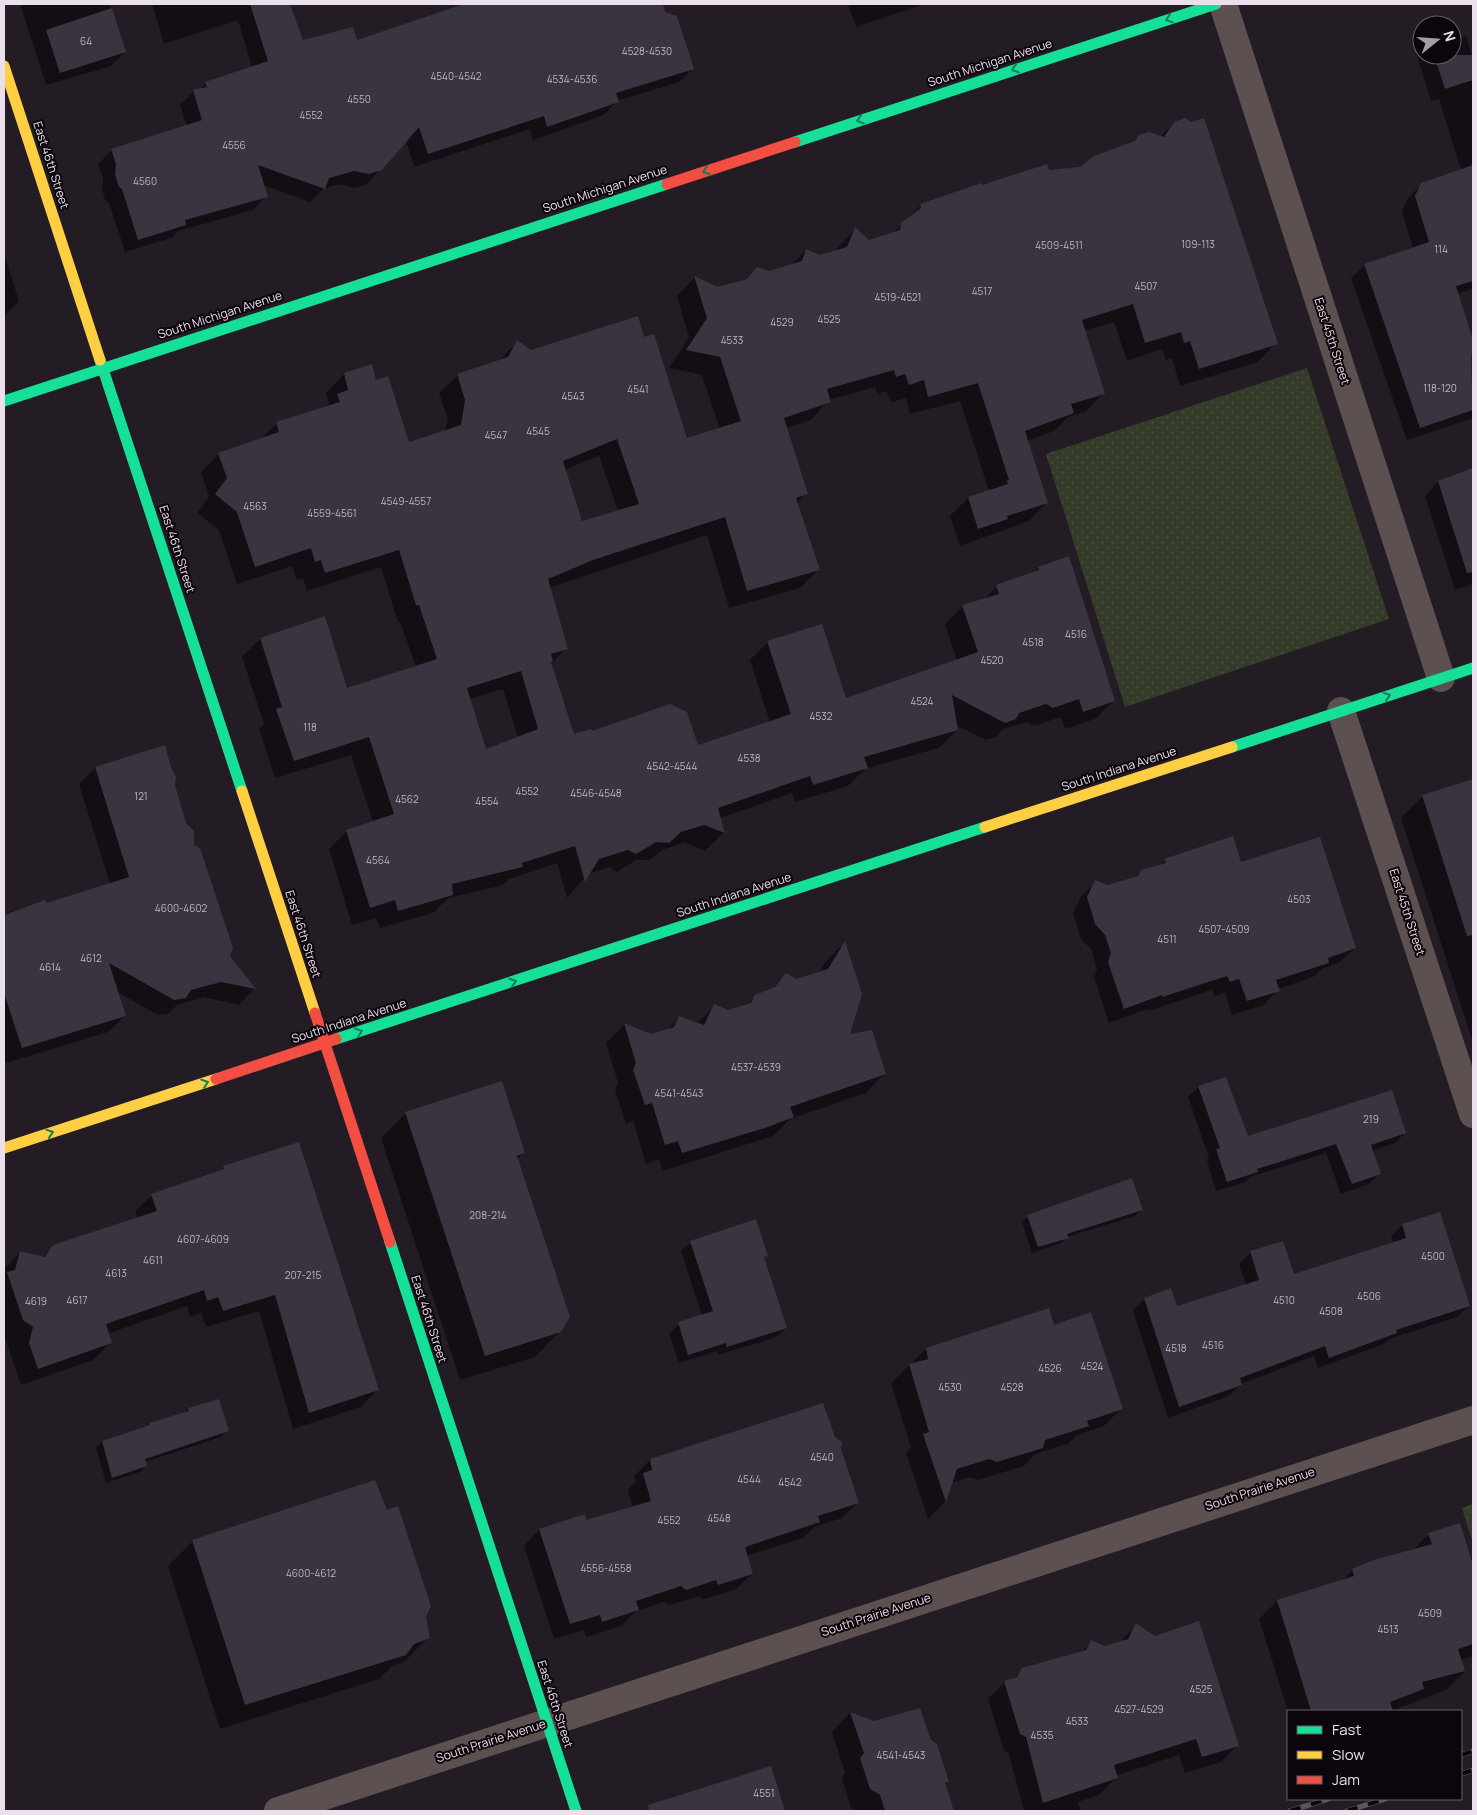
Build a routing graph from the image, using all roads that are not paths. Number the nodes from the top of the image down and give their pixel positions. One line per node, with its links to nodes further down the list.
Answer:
1 (1216, 4): 4 (street, South Michigan Avenue, one-way to 4)
2 (1223, 4): 7 (street, East 45th Street)
3 (4, 66): 4 (street, East 46th Street)
4 (103, 368): 5 (street, South Michigan Avenue); 9 (street, East 46th Street)
5 (4, 401)
6 (1473, 668): 7 (street, South Indiana Avenue)
7 (1441, 678): 8 (street, South Indiana Avenue, one-way to 7)
8 (1341, 711): 9 (street, South Indiana Avenue, one-way to 8); 10 (street, East 45th Street)
9 (324, 1044): 11 (street, South Indiana Avenue, one-way to 9); 13 (street, East 46th Street)
10 (1473, 1114)
11 (4, 1148)
12 (1473, 1420): 13 (street, South Prairie Avenue)
13 (547, 1723): 14 (street, South Prairie Avenue); 15 (street, East 46th Street)
14 (278, 1811)
15 (576, 1811)

